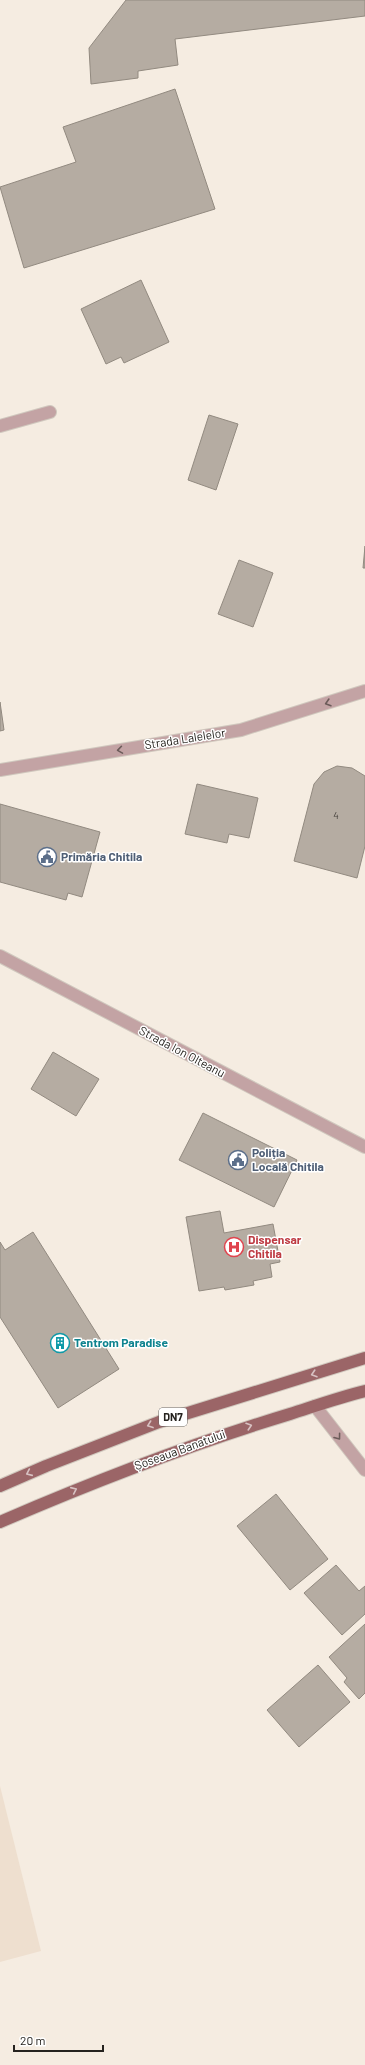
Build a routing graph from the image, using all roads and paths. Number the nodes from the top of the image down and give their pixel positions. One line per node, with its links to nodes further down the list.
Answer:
1 (50, 412): 2 (street)
2 (0, 426)
3 (365, 691): 4 (street, Strada Lalelelor, one-way to 4)
4 (0, 770)
5 (0, 956): 6 (street, Strada Ion Olteanu)
6 (365, 1147)
7 (365, 1358): 11 (main road, DN7, one-way to 11)
8 (365, 1391): 9 (main road, Șoseaua Banatului)
9 (315, 1406): 10 (street, one-way to 10); 12 (main road, Șoseaua Banatului, one-way to 9)
10 (365, 1470)
11 (0, 1486)
12 (0, 1522)

